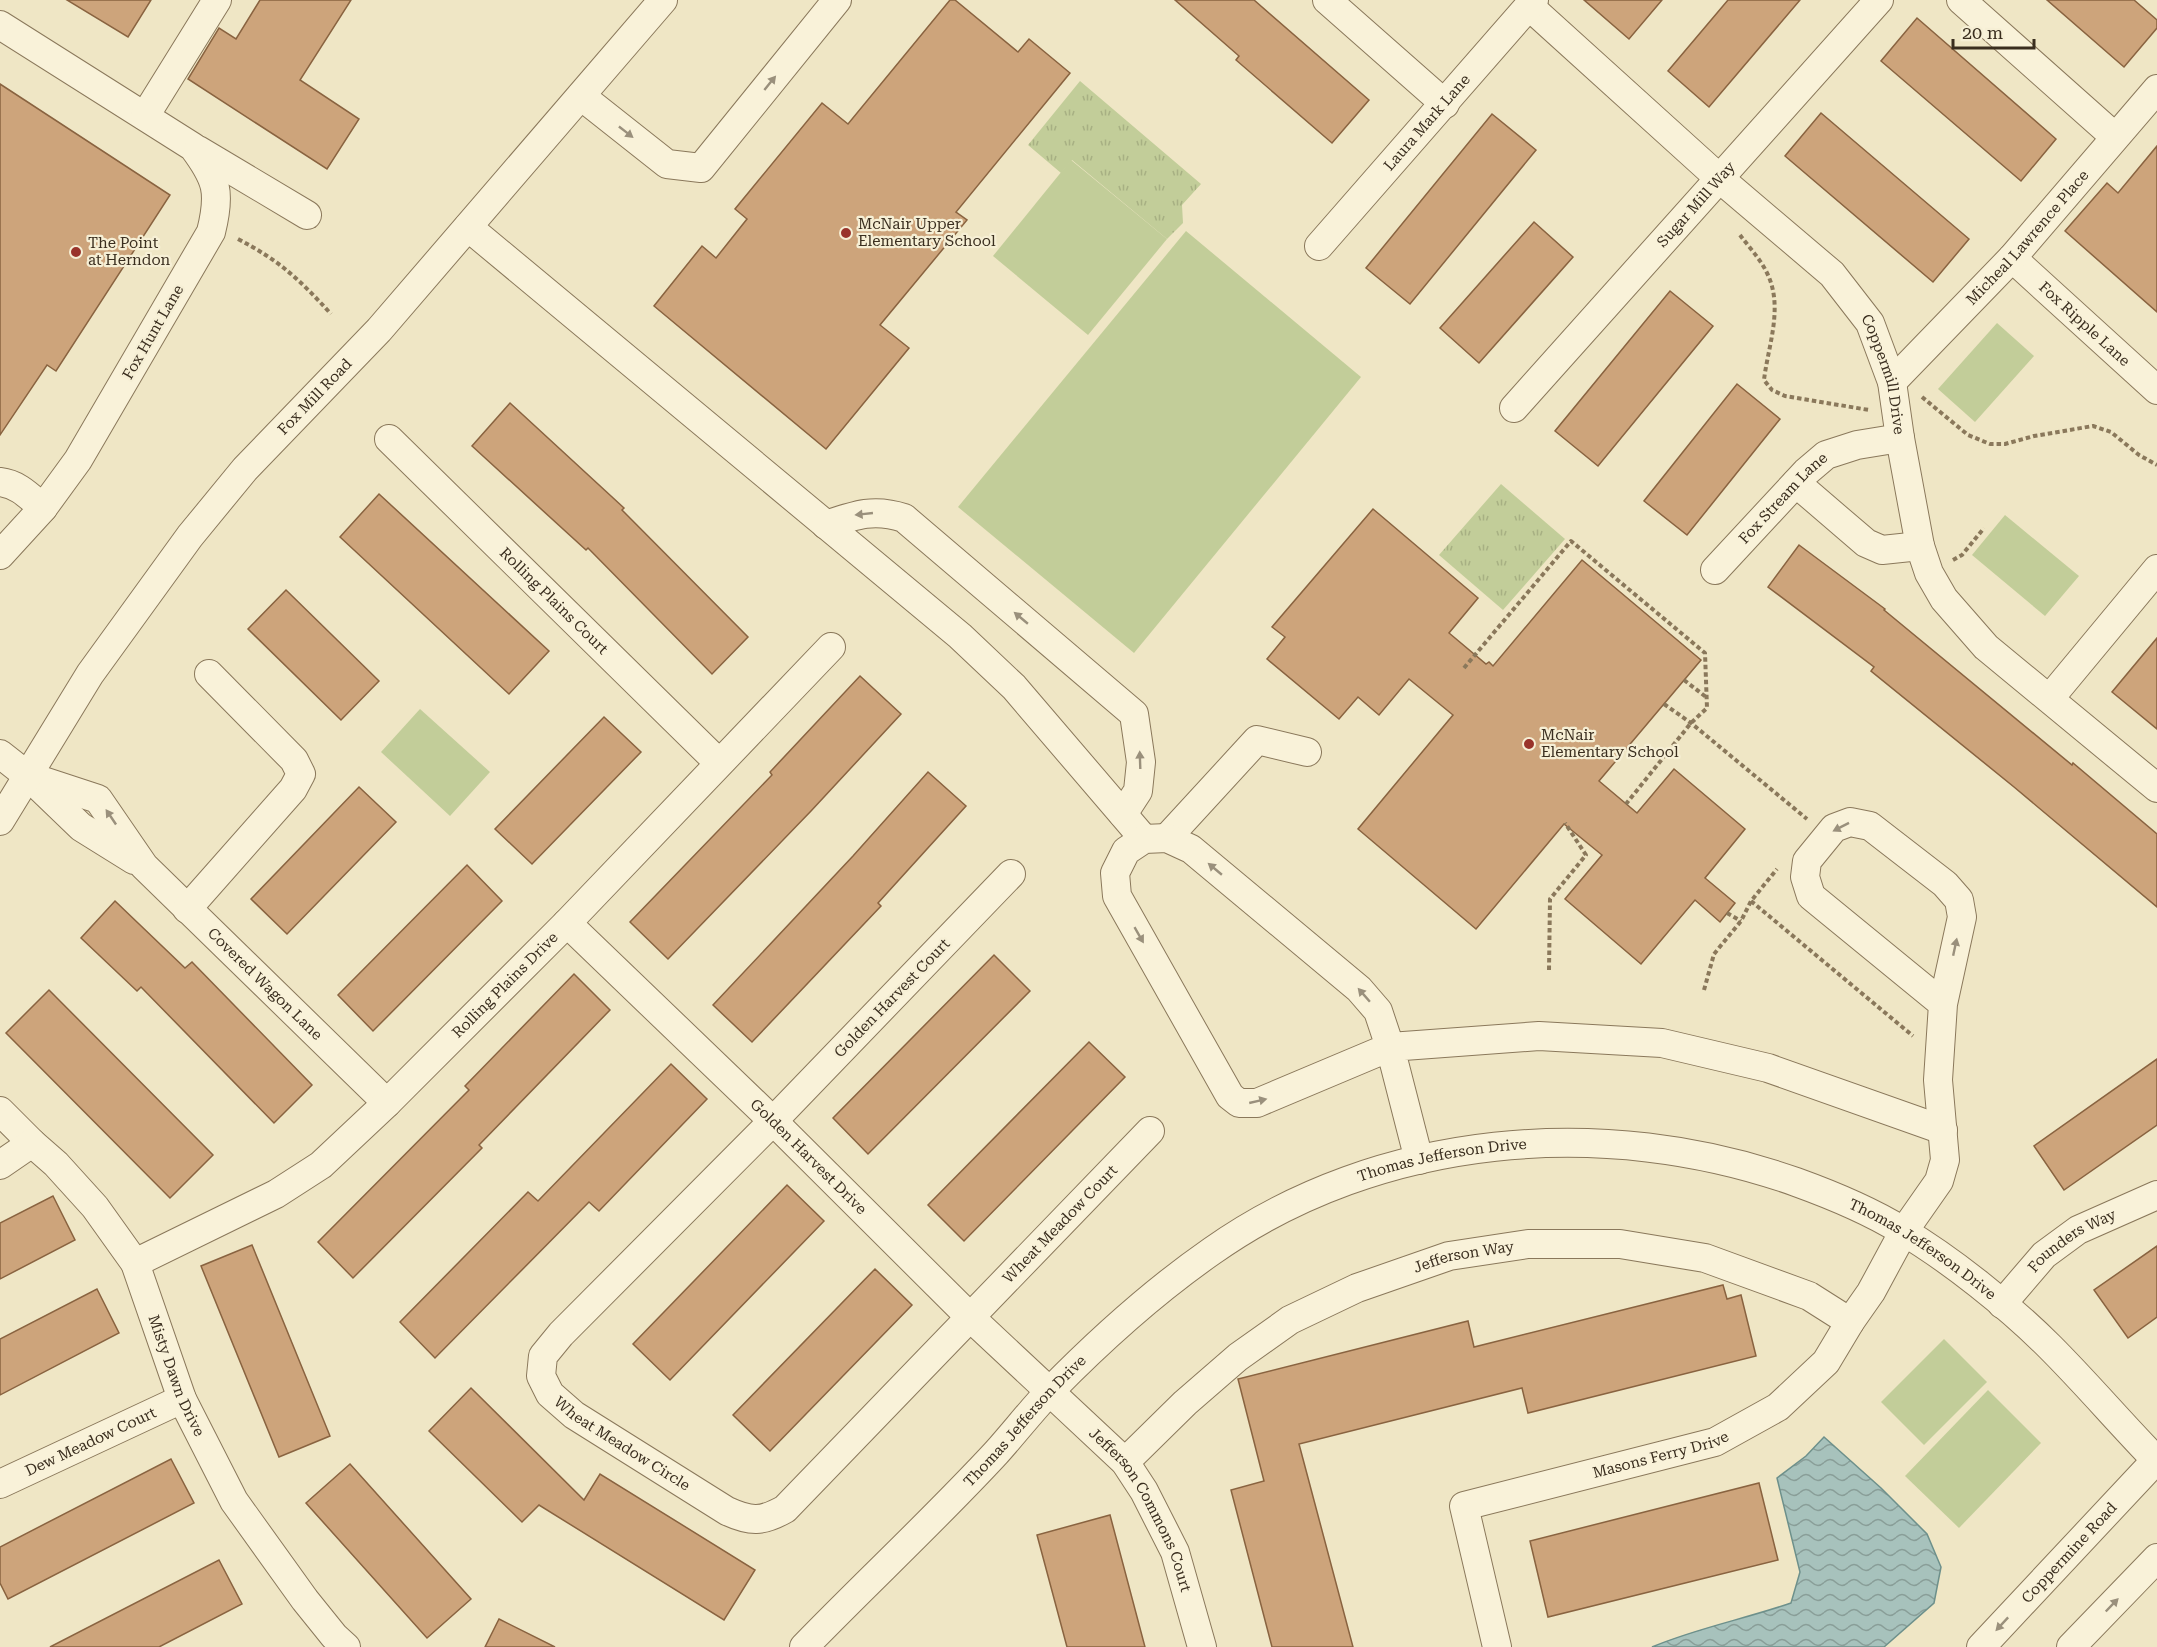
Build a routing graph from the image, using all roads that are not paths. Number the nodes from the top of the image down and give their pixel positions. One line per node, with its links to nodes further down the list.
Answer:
1 (217, 0): 12 (street)
2 (663, 0): 10 (street, Fox Mill Road)
3 (837, 0): 10 (street, one-way to 3)
4 (1327, 0): 11 (street)
5 (1879, 0): 15 (street, Sugar Mill Way)
6 (1961, 0): 13 (street)
7 (1531, 3): 11 (street, Laura Mark Lane); 15 (street, Coppermill Drive)
8 (0, 25): 12 (street, Fox Hunt Lane)
9 (2157, 89): 13 (street, Micheal Lawrence Place)
10 (581, 96): 17 (street, Fox Mill Road)
11 (1445, 104): 18 (street, Laura Mark Lane)
12 (145, 116): 14 (street, Fox Hunt Lane)
13 (2115, 136): 19 (street, Micheal Lawrence Place)
14 (193, 147): 16 (street, Fox Hunt Lane); 27 (street, Fox Hunt Lane)
15 (1719, 178): 20 (street, Coppermill Drive); 22 (street, Sugar Mill Way)
16 (307, 214)
17 (468, 227): 28 (street); 39 (street, Fox Mill Road)
18 (1320, 246)
19 (2012, 258): 20 (street, Micheal Lawrence Place); 21 (street, Fox Ripple Lane)
20 (1892, 382): 23 (street, Coppermill Drive)
21 (2157, 390)
22 (1515, 408)
23 (1898, 427): 26 (street, Fox Stream Lane); 29 (street, Coppermill Drive)
24 (388, 439): 38 (street, Rolling Plains Court)
25 (0, 482): 27 (street)
26 (1796, 483): 29 (street); 32 (street, Fox Stream Lane)
27 (43, 508): 30 (street, Fox Hunt Lane)
28 (826, 525): 41 (street); 41 (street, one-way to 28)
29 (1920, 546): 35 (street, Coppermill Drive)
30 (0, 555)
31 (2157, 569): 35 (street)
32 (1715, 570)
33 (831, 647): 38 (street, Rolling Plains Drive)
34 (209, 674): 45 (street)
35 (2050, 698): 40 (street, Coppermill Drive)
36 (1306, 752): 43 (street)
37 (0, 754): 39 (street)
38 (719, 763): 46 (street, Rolling Plains Drive)
39 (28, 776): 42 (street, Fox Mill Road); 45 (street, Covered Wagon Lane)
40 (2157, 788)
41 (1123, 814): 43 (street)
42 (0, 821)
43 (1155, 839): 48 (street, one-way to 43); 48 (street, one-way to 48)
44 (1011, 874): 51 (street, Golden Harvest Court)
45 (187, 909): 49 (street, Covered Wagon Lane)
46 (567, 923): 49 (street, Rolling Plains Drive); 51 (street, Golden Harvest Drive)
47 (1943, 1004): 47 (street, Masons Ferry Drive, one-way to 47); 52 (street, Masons Ferry Drive)
48 (1390, 1047): 52 (street); 55 (street)
49 (387, 1103): 59 (street, Rolling Plains Drive)
50 (0, 1111): 54 (street, Misty Dawn Drive)
51 (773, 1121): 61 (street, Golden Harvest Drive); 61 (street, Wheat Meadow Circle)
52 (1943, 1130): 58 (street, Masons Ferry Drive)
53 (1150, 1131): 61 (street, Wheat Meadow Court)
54 (32, 1143): 56 (street); 59 (street, Misty Dawn Drive)
55 (1419, 1160): 58 (street, Thomas Jefferson Drive); 63 (street, Thomas Jefferson Drive)
56 (0, 1165)
57 (2157, 1195): 60 (street, Founders Way)
58 (1904, 1231): 60 (street, Thomas Jefferson Drive); 62 (street, Masons Ferry Drive)
59 (135, 1263): 64 (street, Misty Dawn Drive)
60 (2002, 1304): 65 (street, Thomas Jefferson Drive)
61 (971, 1318): 63 (street, Golden Harvest Drive)
62 (1850, 1322): 66 (street, Jefferson Way); 72 (street, Masons Ferry Drive)
63 (1049, 1392): 66 (street, Jefferson Commons Court); 70 (street, Thomas Jefferson Drive)
64 (182, 1399): 67 (street, Dew Meadow Court); 69 (street, Misty Dawn Drive)
65 (2157, 1460): 73 (street, Coppermine Road, one-way to 73)
66 (1125, 1462): 71 (street, Jefferson Commons Court)
67 (0, 1484)
68 (2157, 1558): 74 (street, one-way to 68)
69 (330, 1643)
70 (804, 1647)
71 (1202, 1647)
72 (1497, 1647)
73 (1981, 1647)
74 (2071, 1647)

